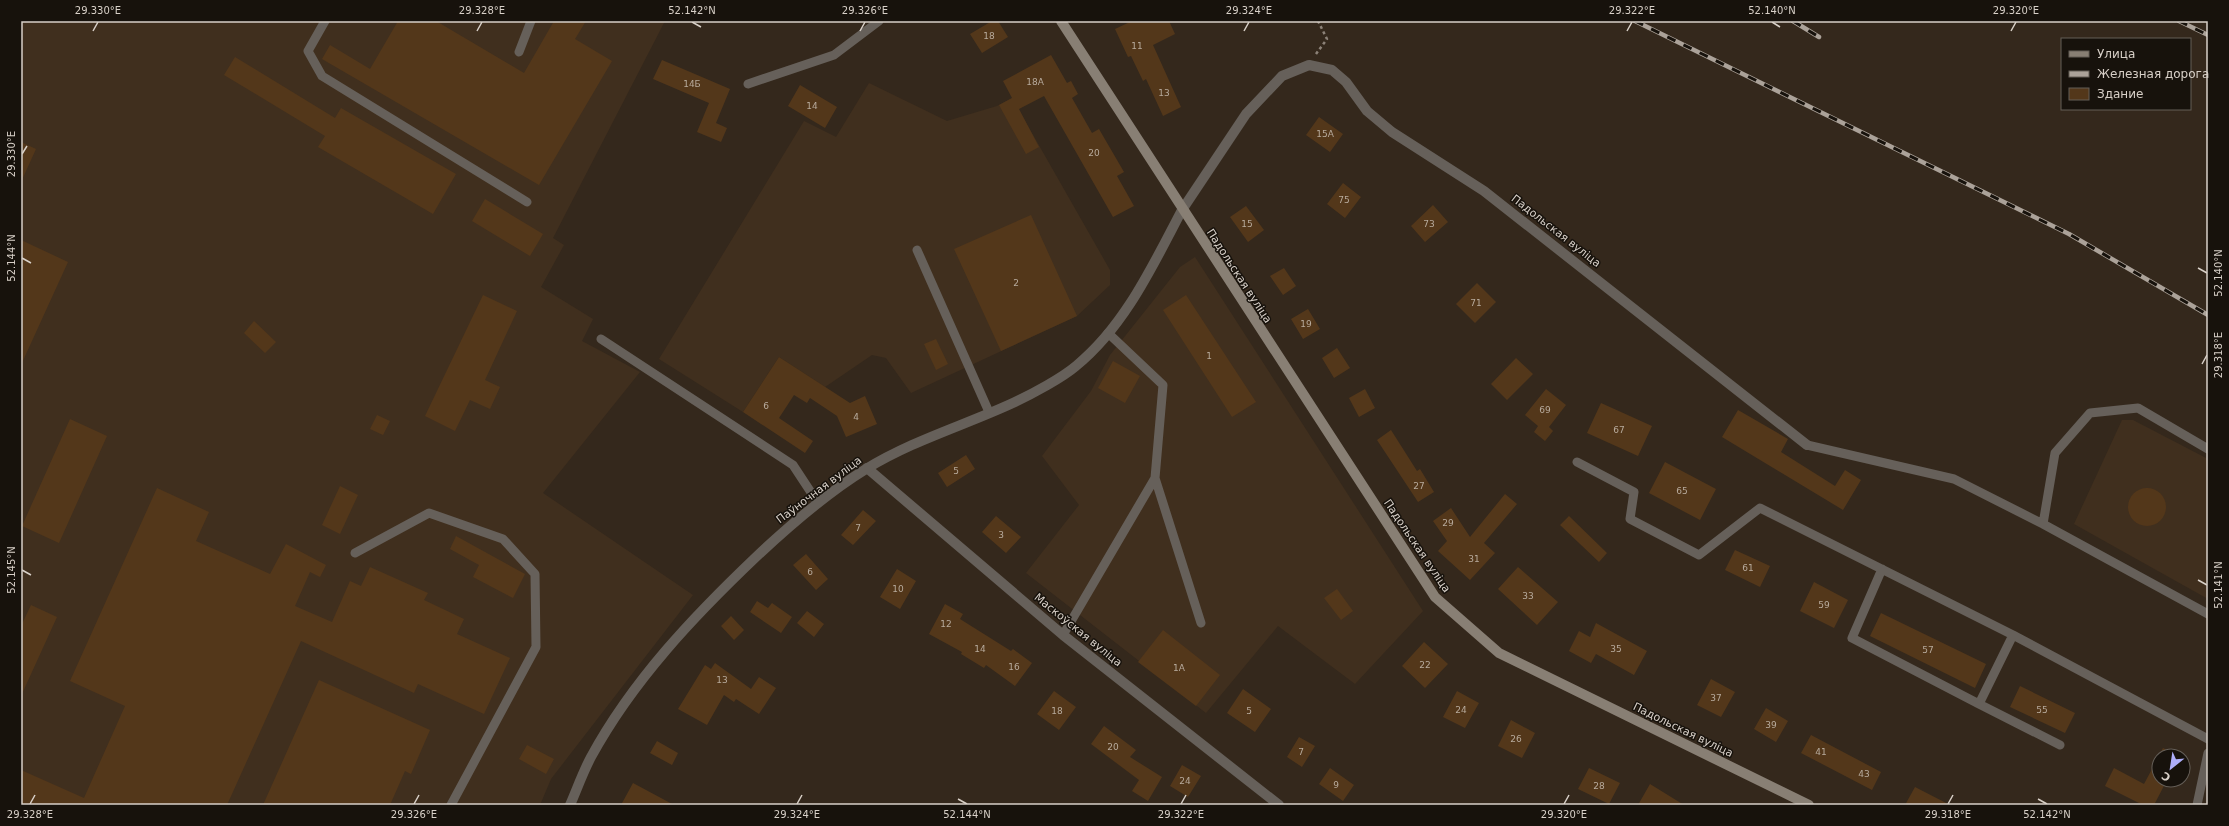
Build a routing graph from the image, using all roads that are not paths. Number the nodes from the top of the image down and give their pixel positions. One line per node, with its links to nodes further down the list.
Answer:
1 (325, 21): 7 (lane)
2 (530, 21): 5 (lane)
3 (879, 21): 6 (lane)
4 (1061, 21): 8 (main road, Падольская вуліца)
5 (519, 52)
6 (748, 84)
7 (527, 202)
8 (1182, 210): 10 (street, Паўночная вуліца); 13 (street, Падольская вуліца); 33 (main road, Падольская вуліца)
9 (917, 250): 12 (lane)
10 (1108, 333): 12 (street, Паўночная вуліца); 17 (lane)
11 (601, 339): 18 (lane)
12 (989, 412): 16 (street, Паўночная вуліца)
13 (1807, 445): 19 (lane)
14 (2208, 449): 19 (lane)
15 (1577, 462): 21 (lane)
16 (867, 468): 18 (street, Паўночная вуліца); 24 (street, Маскоўская вуліца)
17 (1155, 478): 23 (lane); 24 (lane)
18 (818, 503): 31 (street, Паўночная вуліца)
19 (2043, 524): 22 (lane)
20 (355, 553): 30 (lane)
21 (1882, 569): 25 (lane); 26 (lane)
22 (2208, 614)
23 (1201, 623)
24 (1063, 635): 32 (street, Маскоўская вуліца)
25 (2013, 635): 26 (lane); 27 (lane)
26 (1979, 704): 28 (lane)
27 (2208, 739)
28 (2060, 745)
29 (2208, 753): 34 (lane)
30 (451, 805)
31 (570, 805)
32 (1279, 805)
33 (1810, 805)
34 (2197, 805)

